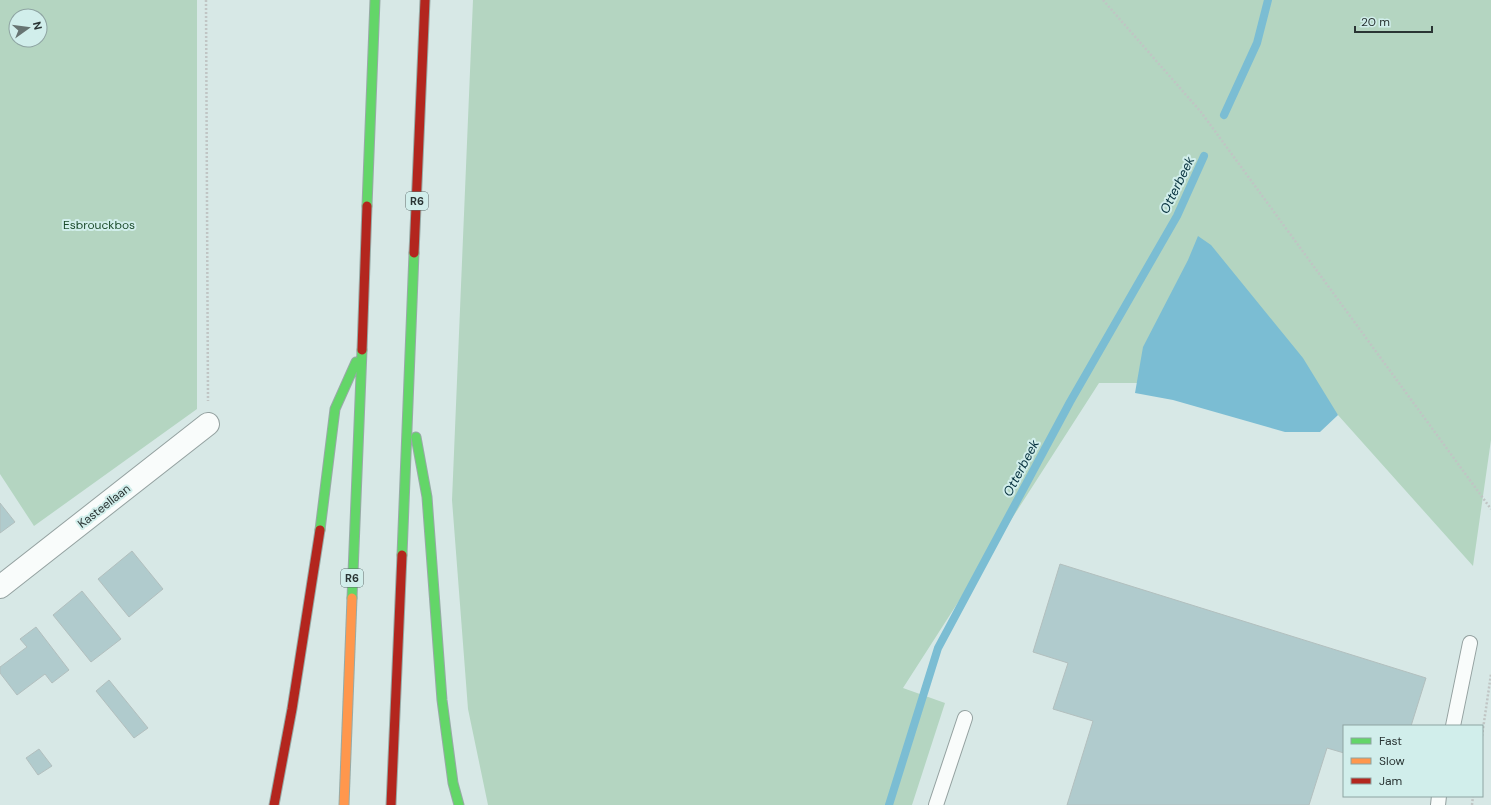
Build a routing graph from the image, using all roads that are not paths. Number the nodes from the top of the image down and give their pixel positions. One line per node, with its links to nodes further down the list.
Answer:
1 (375, 0): 3 (highway, R6)
2 (426, 0): 4 (highway, R6)
3 (360, 351): 10 (highway); 11 (highway, R6)
4 (409, 403): 12 (highway, R6); 13 (highway)
5 (208, 424): 6 (street, Kasteellaan)
6 (0, 587)
7 (1470, 643): 9 (lane)
8 (965, 718): 14 (lane)
9 (1453, 725)
10 (274, 805)
11 (344, 805)
12 (391, 805)
13 (459, 805)
14 (936, 805)

